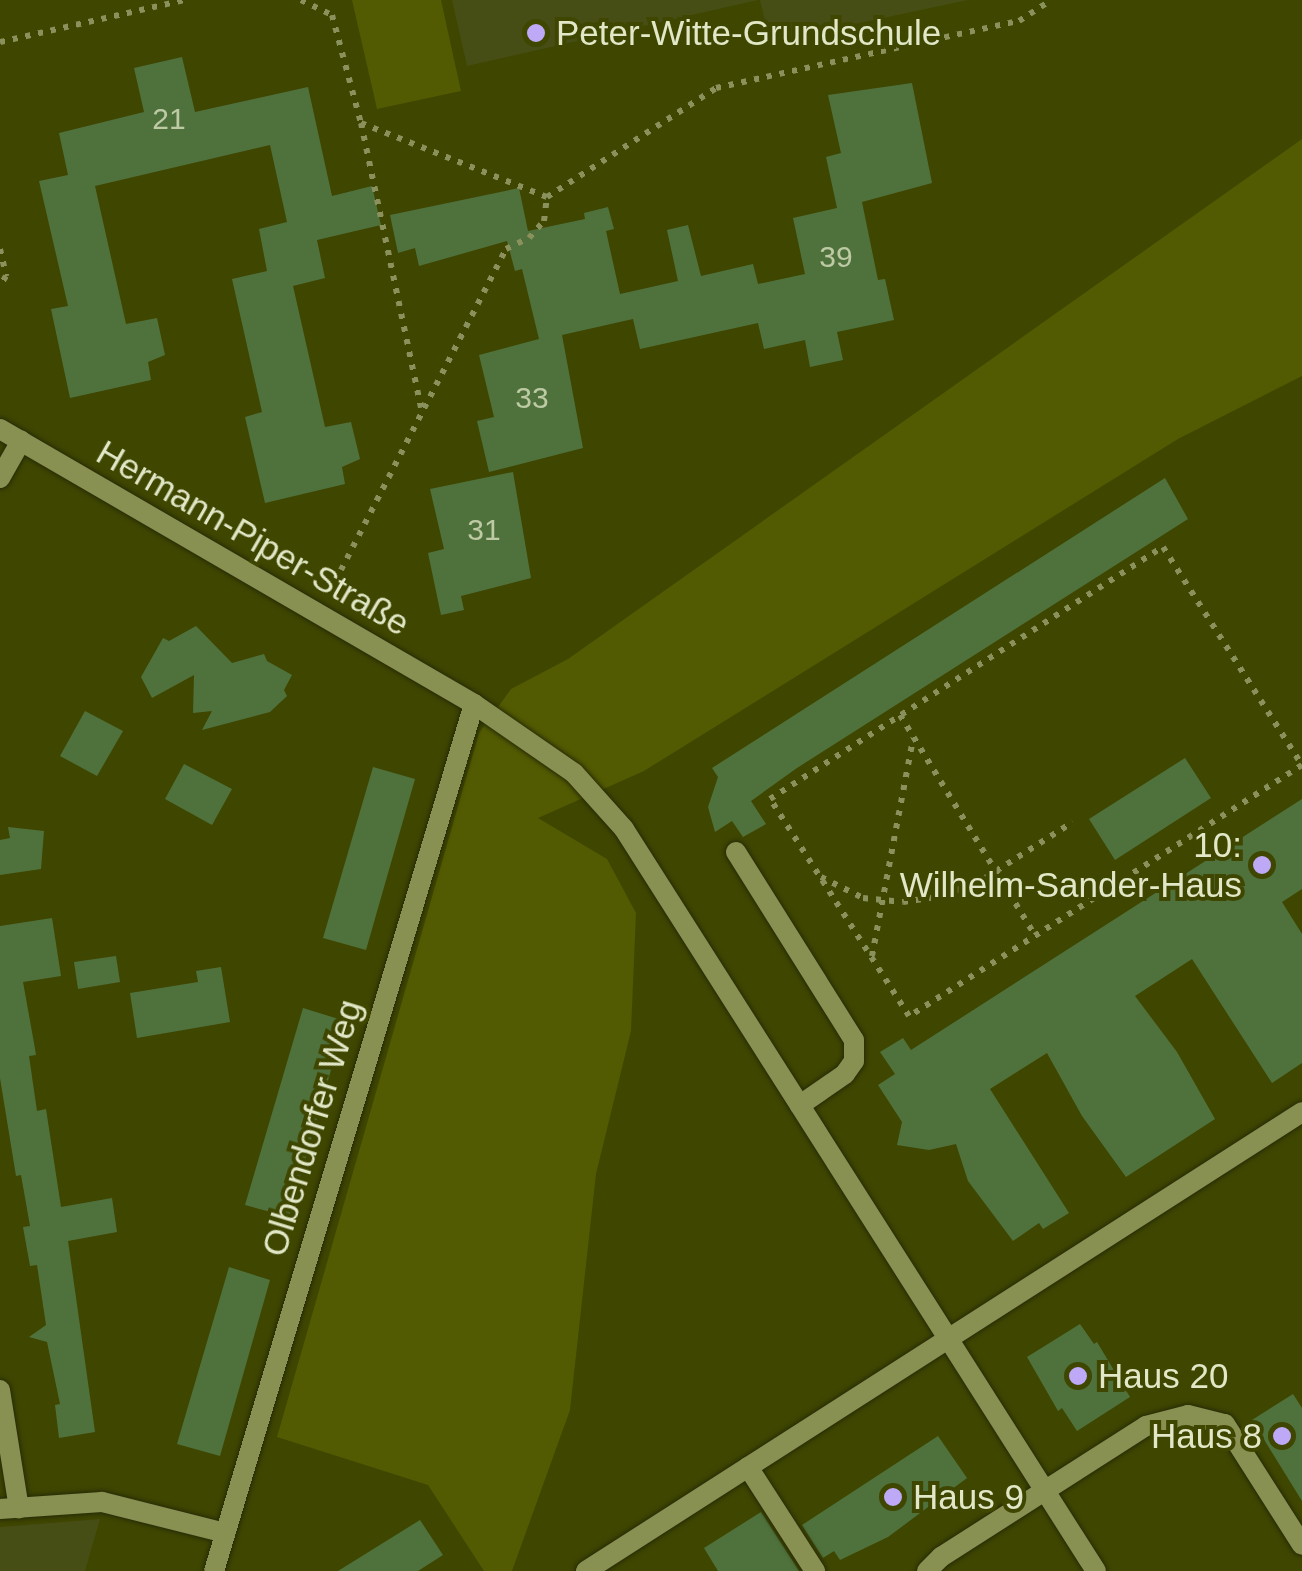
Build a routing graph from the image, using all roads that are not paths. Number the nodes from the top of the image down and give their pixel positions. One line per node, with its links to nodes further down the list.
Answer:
1 (0, 429): 2 (street, Hermann-Piper-Straße)
2 (21, 441): 3 (street); 4 (street, Hermann-Piper-Straße)
3 (0, 478)
4 (474, 704): 6 (street, Hermann-Piper-Straße); 13 (street, Olbendorfer Weg)
5 (736, 852): 6 (street)
6 (800, 1105): 8 (street, Hermann-Piper-Straße)
7 (1302, 1112): 8 (street)
8 (951, 1338): 10 (street); 11 (street, Hermann-Piper-Straße)
9 (0, 1390): 12 (street)
10 (748, 1468): 16 (street); 17 (street)
11 (1044, 1491): 14 (street); 18 (street); 19 (street, Hermann-Piper-Straße)
12 (10, 1508): 13 (street)
13 (225, 1533): 15 (street, Olbendorfer Weg)
14 (1302, 1545)
15 (214, 1571)
16 (586, 1571)
17 (815, 1571)
18 (927, 1571)
19 (1096, 1571)

